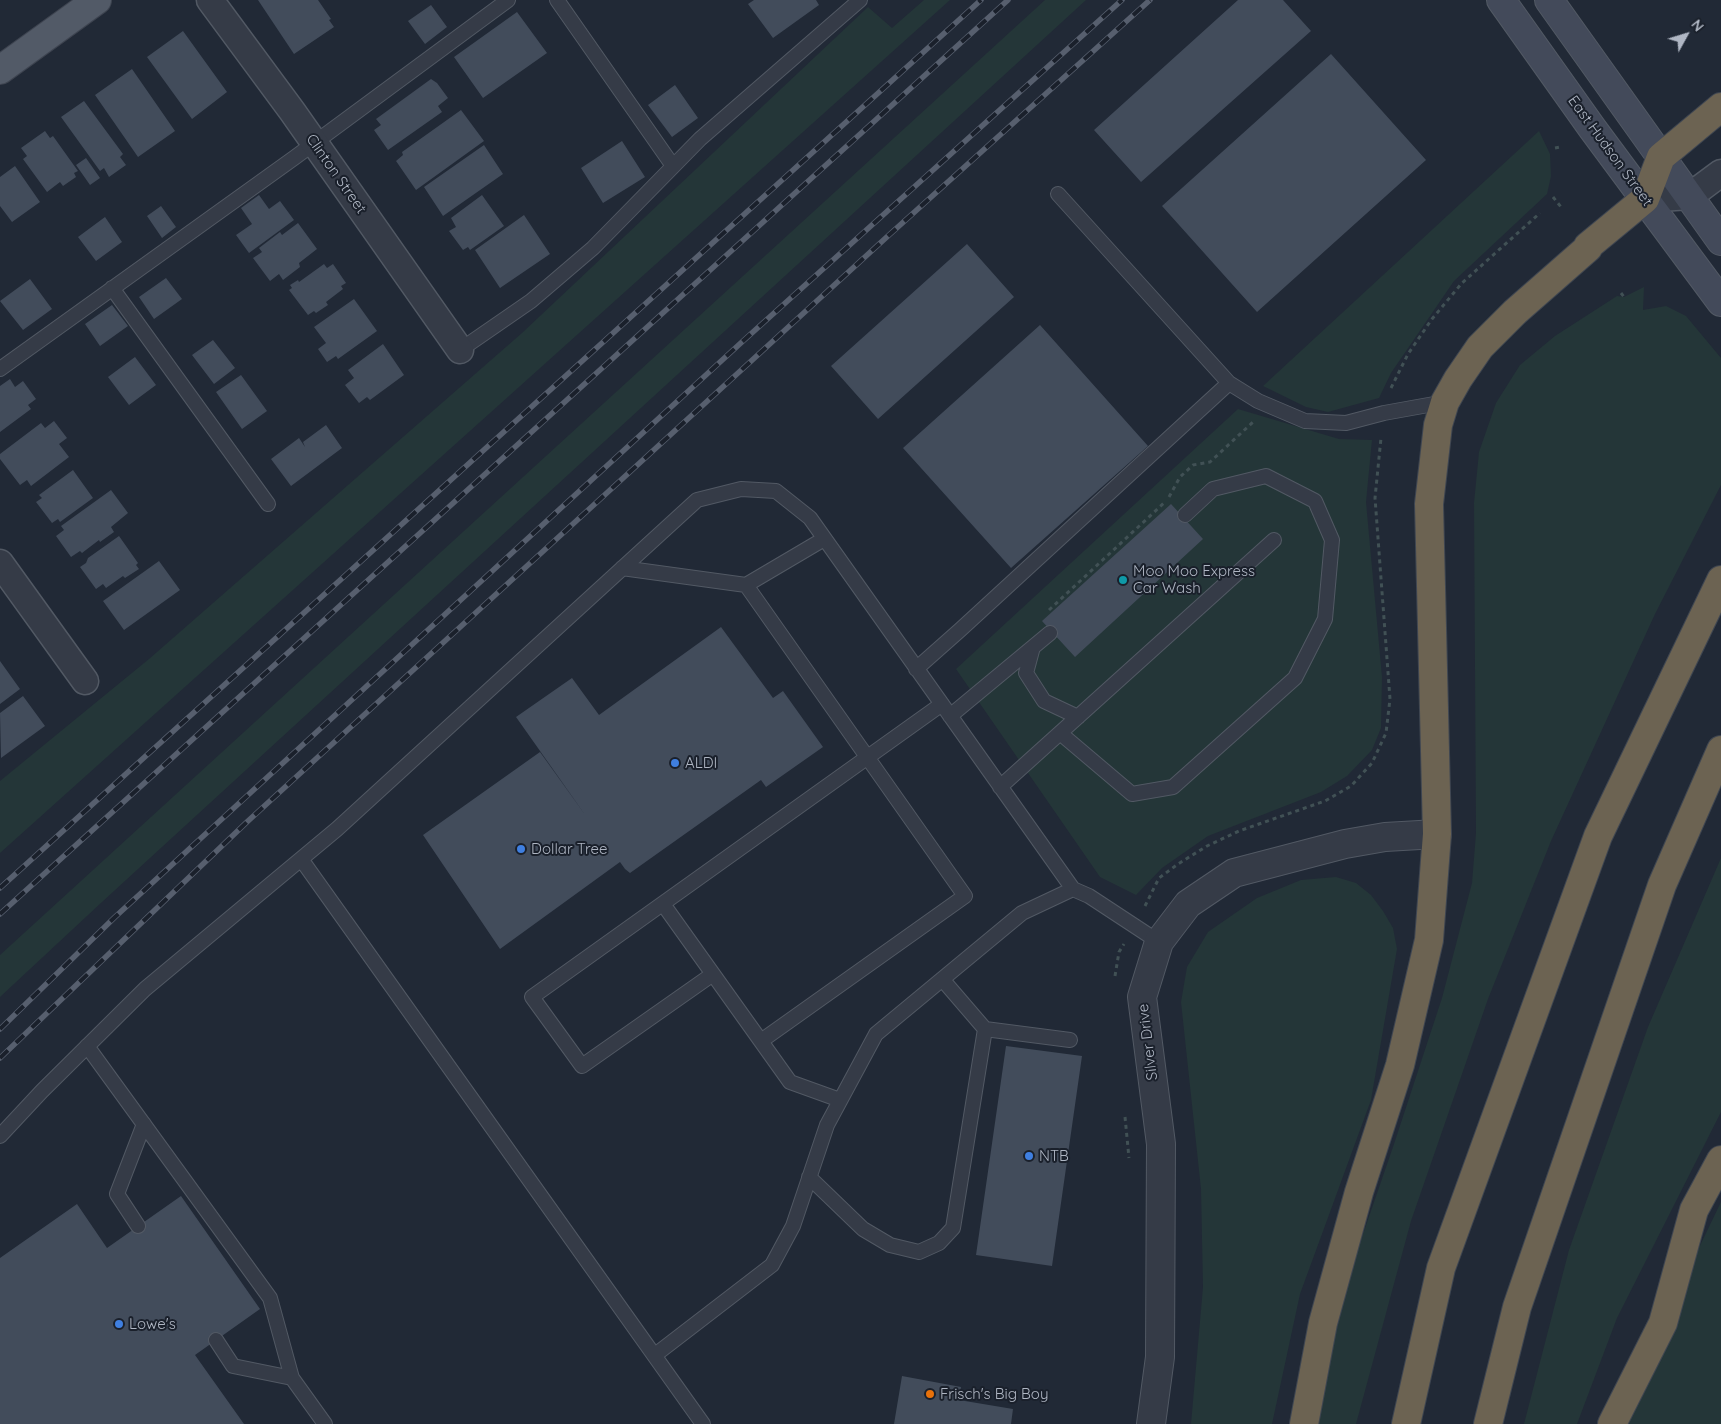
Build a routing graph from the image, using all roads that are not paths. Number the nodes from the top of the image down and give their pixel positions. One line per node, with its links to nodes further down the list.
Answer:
1 (97, 0): 8 (main road)
2 (210, 0): 10 (street, Clinton Street)
3 (508, 0): 10 (lane)
4 (557, 0): 12 (lane)
5 (860, 0): 12 (lane)
6 (1501, 0): 16 (main road, East Hudson Street)
7 (1549, 0): 11 (main road)
8 (0, 70)
9 (1721, 106): 11 (highway)
10 (314, 143): 18 (lane); 20 (street, Clinton Street)
11 (1661, 157): 15 (main road); 16 (highway)
12 (673, 166): 20 (lane)
13 (1721, 173): 15 (street)
14 (1058, 194): 22 (lane)
15 (1690, 196): 16 (street); 17 (main road)
16 (1645, 199): 19 (main road, East Hudson Street); 23 (highway)
17 (1721, 241)
18 (112, 288): 21 (lane); 24 (lane)
19 (1720, 300)
20 (460, 350)
21 (0, 369)
22 (1229, 382): 23 (lane); 34 (lane)
23 (1445, 402): 42 (highway)
24 (268, 504)
25 (1185, 515): 38 (lane)
26 (824, 539): 29 (lane); 31 (lane); 34 (lane)
27 (1274, 540): 37 (lane)
28 (0, 563): 35 (street)
29 (622, 568): 31 (lane); 43 (lane)
30 (1721, 580): 66 (highway)
31 (746, 585): 40 (lane)
32 (1050, 633): 33 (lane)
33 (1033, 647): 36 (lane); 37 (lane)
34 (916, 669): 36 (lane)
35 (85, 681)
36 (946, 710): 40 (lane); 41 (lane)
37 (1078, 717): 38 (lane)
38 (1060, 733): 41 (lane)
39 (1721, 750): 67 (highway)
40 (867, 757): 45 (lane); 51 (lane)
41 (1000, 787): 44 (lane)
42 (1437, 834): 46 (street, Silver Drive); 65 (highway)
43 (301, 858): 52 (lane); 60 (lane)
44 (1073, 889): 46 (lane); 48 (lane)
45 (663, 904): 47 (lane); 47 (lane)
46 (1159, 942): 64 (street, Silver Drive)
47 (712, 974): 51 (lane)
48 (942, 979): 49 (lane); 53 (lane)
49 (985, 1030): 50 (lane); 57 (lane)
50 (1070, 1040)
51 (761, 1041): 53 (lane)
52 (87, 1046): 54 (lane); 55 (lane)
53 (840, 1100): 57 (lane)
54 (144, 1124): 58 (lane); 61 (lane)
55 (0, 1136)
56 (1721, 1160): 68 (highway)
57 (809, 1177): 60 (lane)
58 (138, 1226)
59 (216, 1340): 61 (lane)
60 (655, 1355): 63 (lane)
61 (292, 1378): 62 (lane)
62 (325, 1424)
63 (702, 1424)
64 (1151, 1424)
65 (1304, 1424)
66 (1406, 1424)
67 (1488, 1424)
68 (1612, 1424)

